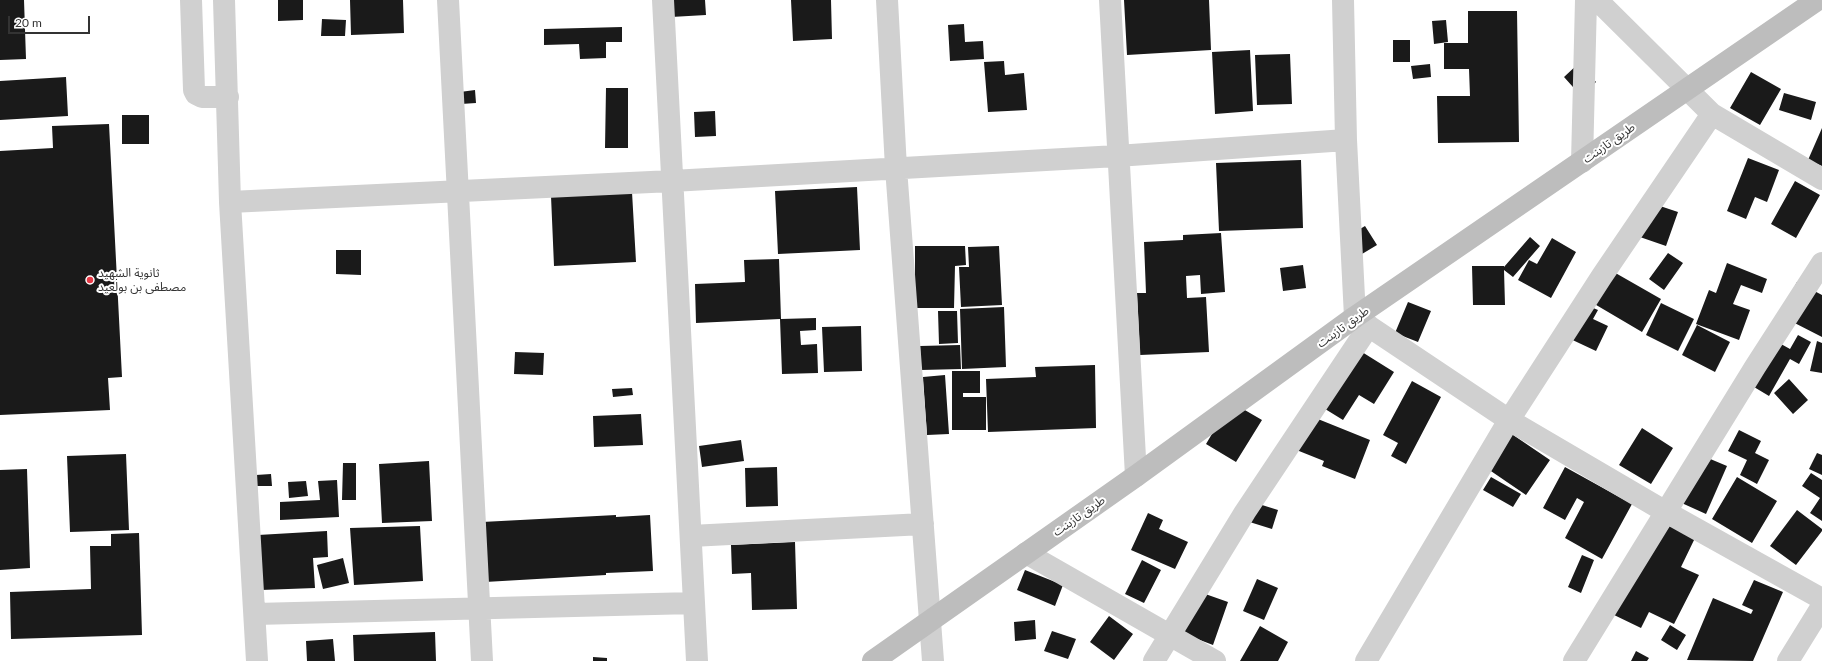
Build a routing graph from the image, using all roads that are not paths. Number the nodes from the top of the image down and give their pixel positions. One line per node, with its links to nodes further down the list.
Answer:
1 (191, 0): 12 (street)
2 (224, 0): 12 (street)
3 (448, 0): 20 (street)
4 (663, 0): 19 (street)
5 (887, 0): 17 (street)
6 (1110, 0): 15 (street)
7 (1343, 0): 14 (street)
8 (1586, 0): 16 (street)
9 (1597, 0): 11 (street)
10 (1817, 0): 11 (street, طريق تازبنت)
11 (1688, 89): 13 (street); 16 (street, طريق تازبنت)
12 (228, 96): 21 (street)
13 (1712, 114): 18 (street); 24 (street)
14 (1346, 140): 15 (street); 23 (street)
15 (1118, 156): 17 (street); 25 (street)
16 (1582, 162): 23 (street, طريق تازبنت)
17 (896, 168): 19 (street); 27 (street)
18 (1822, 179)
19 (672, 180): 20 (street); 28 (street)
20 (456, 190): 21 (street); 33 (street)
21 (230, 202): 34 (street)
22 (1822, 263): 26 (street)
23 (1362, 322): 24 (street); 25 (street, طريق تازبنت); 36 (street)
24 (1509, 420): 26 (street); 44 (street)
25 (1136, 476): 29 (street, طريق تازبنت)
26 (1666, 512): 30 (street); 45 (street)
27 (923, 524): 28 (street); 35 (street)
28 (690, 536): 31 (street)
29 (1026, 553): 35 (street, طريق تازبنت); 36 (street)
30 (1822, 599)
31 (694, 603): 33 (street); 39 (street)
32 (1822, 606): 46 (street)
33 (481, 608): 34 (street); 38 (street)
34 (255, 614): 37 (street)
35 (930, 621): 40 (street, طريق تازبنت); 41 (street)
36 (1170, 635): 42 (street); 43 (street)
37 (257, 661)
38 (482, 661)
39 (697, 661)
40 (873, 661)
41 (933, 661)
42 (1154, 661)
43 (1215, 661)
44 (1366, 661)
45 (1574, 661)
46 (1788, 661)

